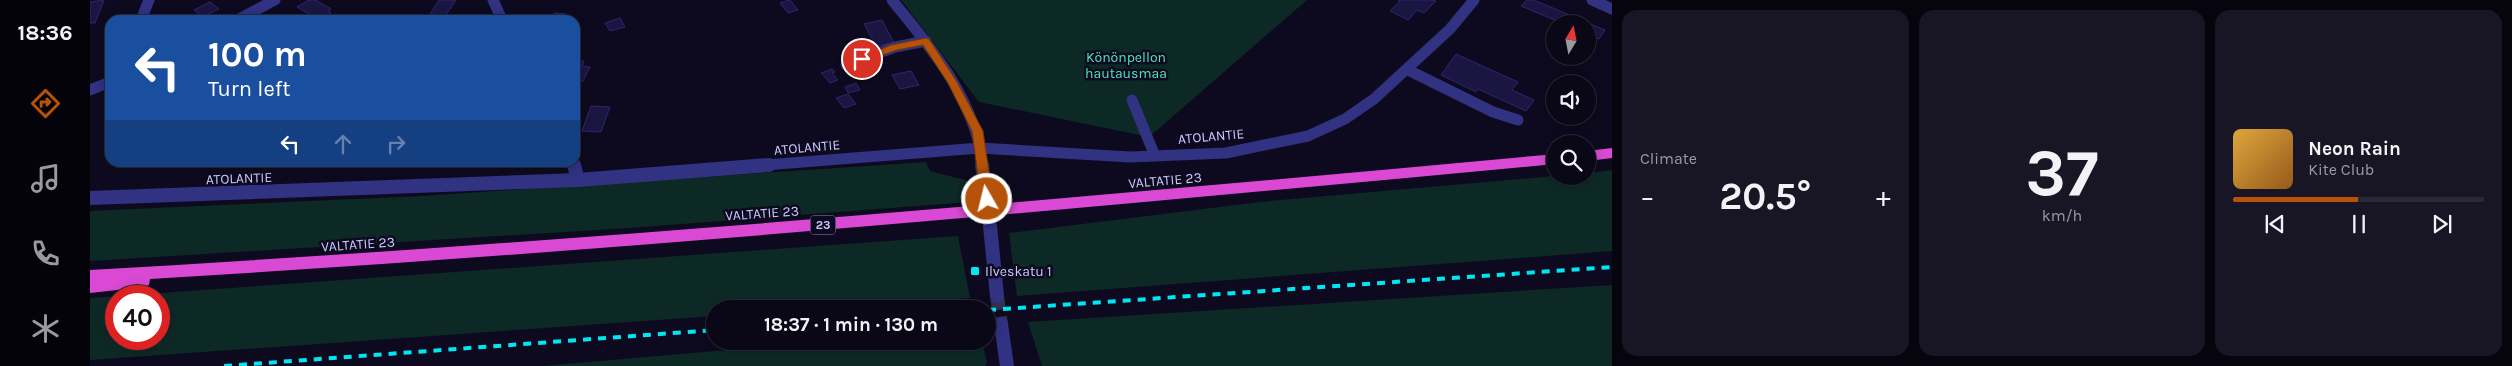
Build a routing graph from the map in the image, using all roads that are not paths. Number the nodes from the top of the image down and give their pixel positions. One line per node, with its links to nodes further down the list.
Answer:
1 (149, 0): 8 (street)
2 (275, 0): 9 (street)
3 (493, 0): 10 (street)
4 (892, 0): 11 (street)
5 (1474, 0): 13 (street, ATOLANTIE)
6 (1592, 0): 7 (street)
7 (1612, 9)
8 (143, 15)
9 (246, 15)
10 (500, 15)
11 (926, 41): 12 (street); 18 (street)
12 (846, 65)
13 (1408, 70): 17 (street); 21 (street, ATOLANTIE)
14 (105, 84): 15 (street)
15 (90, 90)
16 (1132, 100): 21 (street)
17 (1518, 120)
18 (980, 148): 21 (street, ATOLANTIE); 24 (street, ATOLANTIE); 26 (street)
19 (1612, 153): 20 (highway)
20 (1596, 155)
21 (1155, 156)
22 (1546, 160): 28 (highway, VALTATIE 23 / 23)
23 (574, 167): 24 (street)
24 (578, 180): 25 (street, ATOLANTIE)
25 (90, 198)
26 (987, 199)
27 (990, 226): 31 (street)
28 (292, 265): 29 (highway, VALTATIE 23 / 23); 30 (highway)
29 (90, 276)
30 (90, 287)
31 (998, 296)
32 (1001, 324): 33 (street)
33 (1007, 366)

